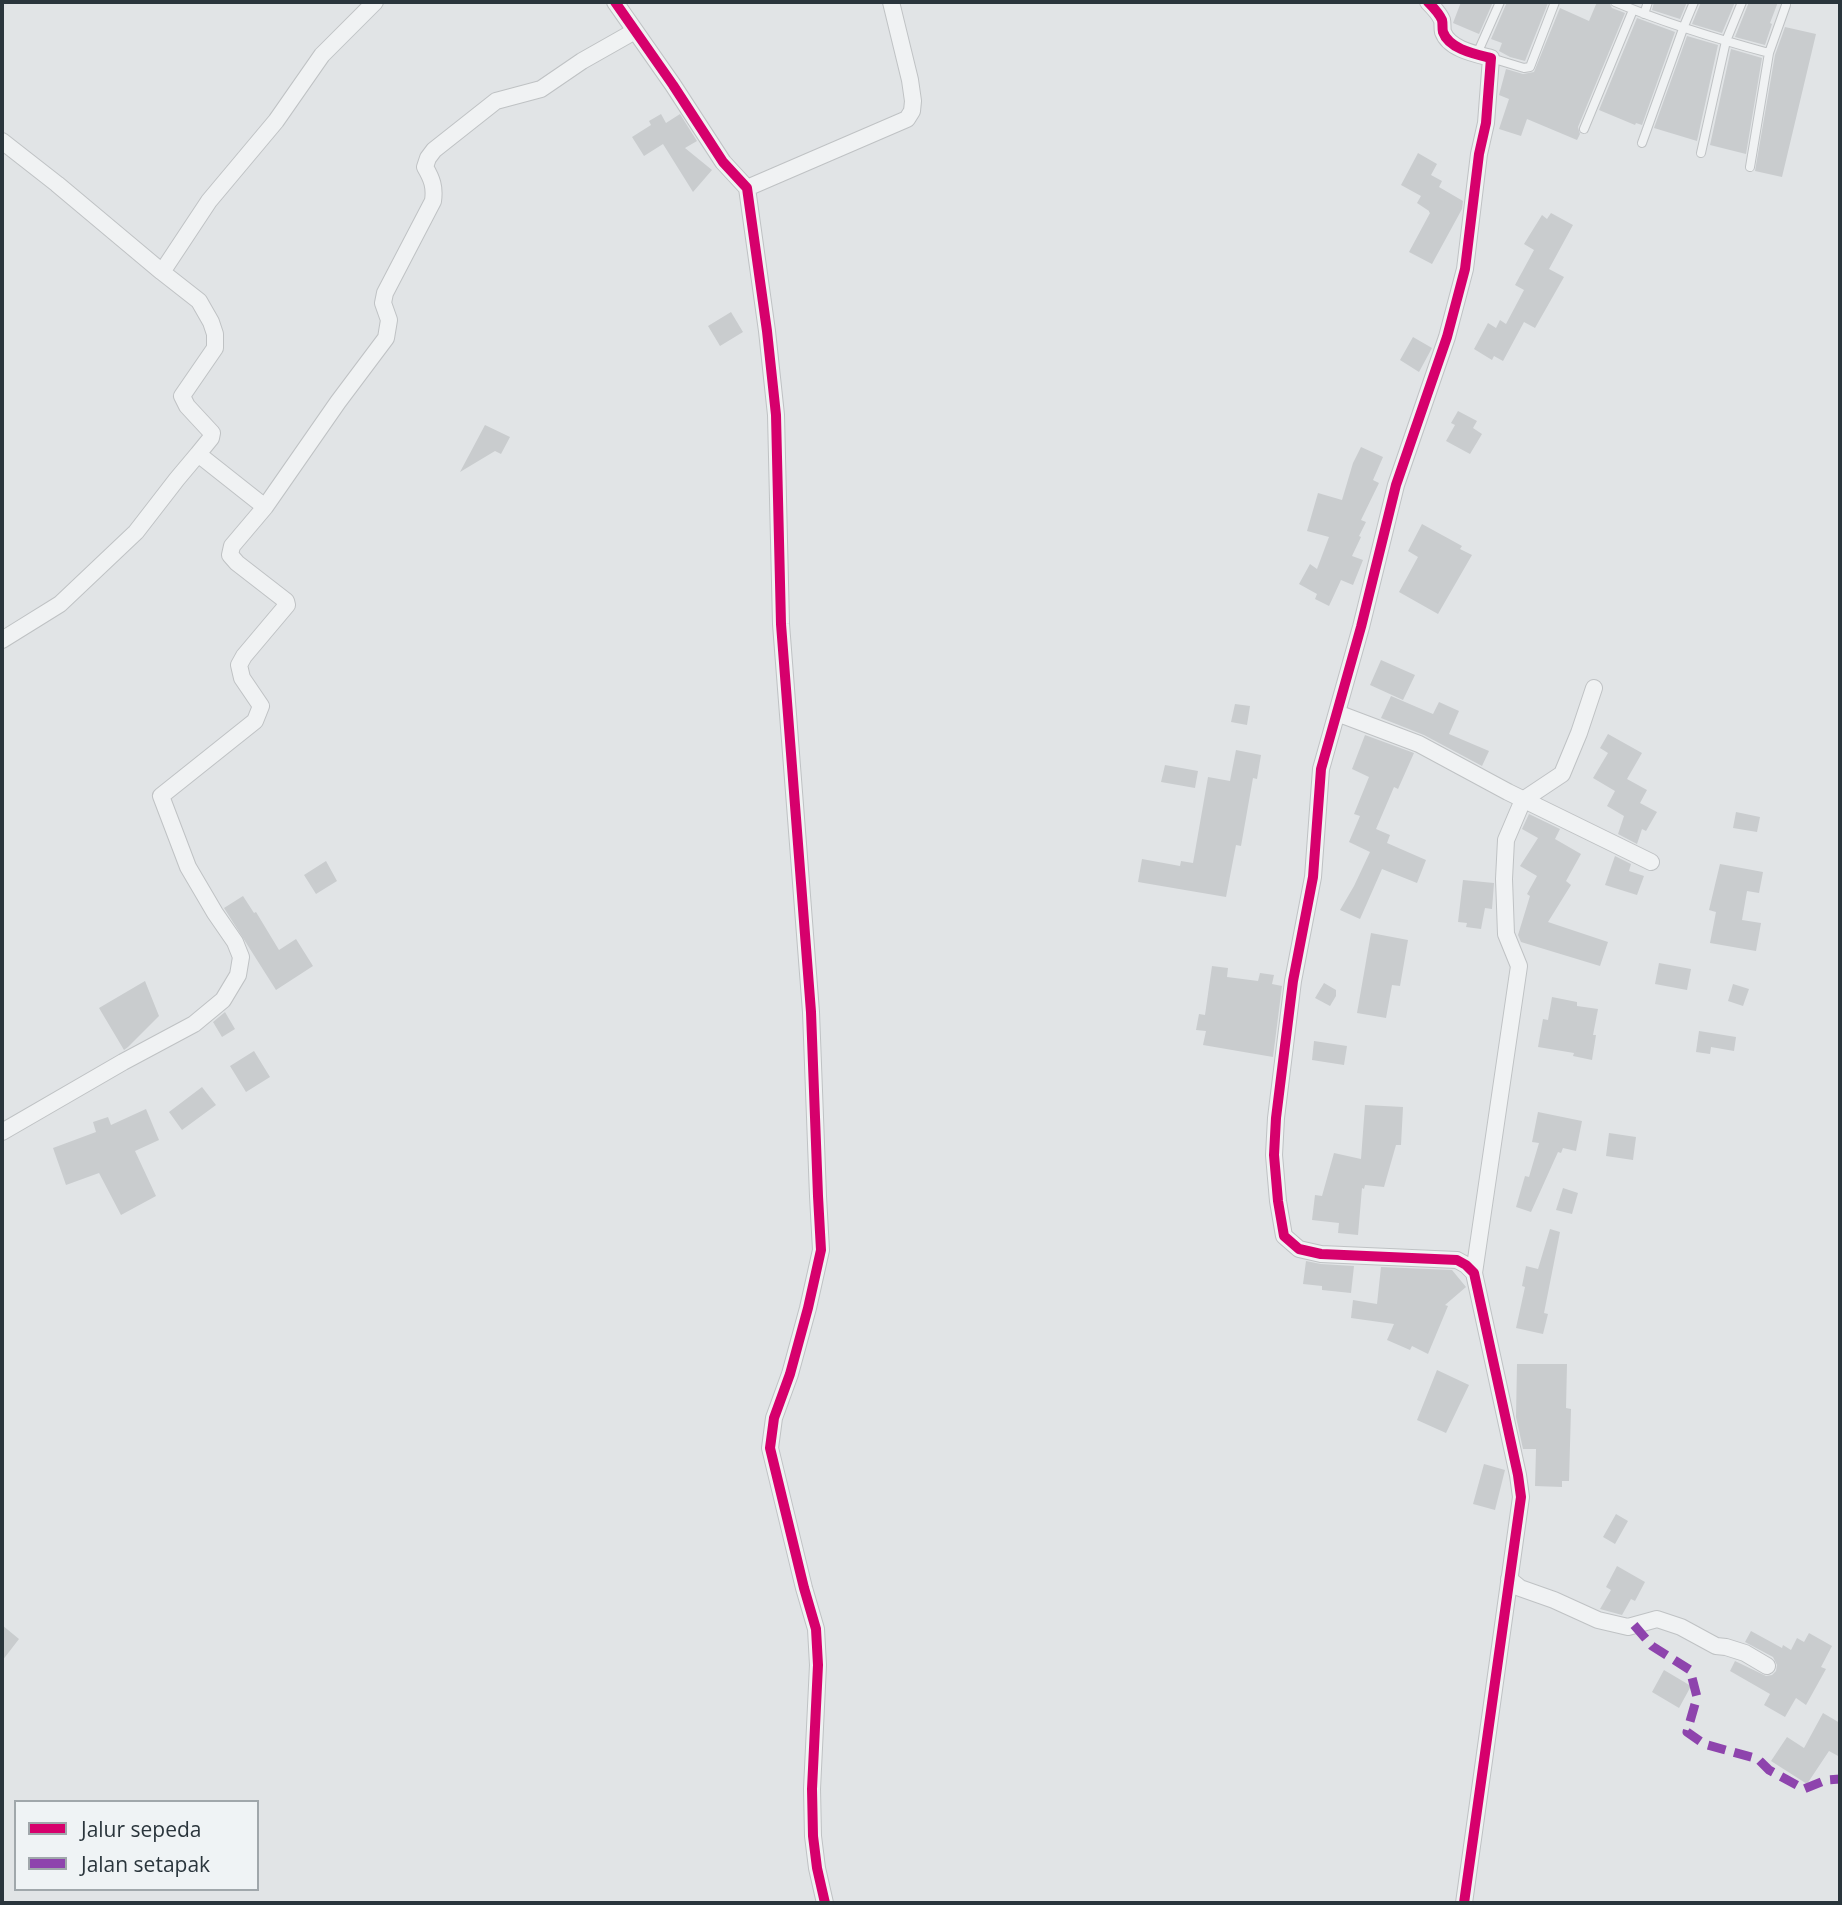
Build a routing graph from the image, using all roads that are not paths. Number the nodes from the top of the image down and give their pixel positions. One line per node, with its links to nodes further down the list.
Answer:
1 (375, 2): 25 (street)
2 (615, 2): 15 (street)
3 (891, 2): 24 (street)
4 (1428, 2): 18 (street)
5 (1500, 2): 18 (lane)
6 (1556, 2): 18 (lane)
7 (1615, 2): 12 (lane)
8 (1648, 2): 13 (lane)
9 (1694, 2): 14 (lane)
10 (1742, 2): 16 (lane)
11 (1786, 5): 17 (lane)
12 (1633, 10): 13 (lane); 19 (lane)
13 (1644, 14): 14 (lane)
14 (1684, 26): 16 (lane); 21 (lane)
15 (635, 31): 24 (street); 27 (street)
16 (1726, 41): 17 (lane); 22 (lane)
17 (1769, 52): 23 (lane)
18 (1484, 56): 30 (street)
19 (1584, 129)
20 (2, 141): 25 (street)
21 (1642, 143)
22 (1701, 153)
23 (1750, 167)
24 (747, 188): 37 (street)
25 (162, 272): 26 (street)
26 (198, 454): 27 (street); 28 (street)
27 (265, 507): 33 (street)
28 (2, 640)
29 (1594, 688): 31 (street)
30 (1337, 713): 31 (street); 34 (street)
31 (1523, 800): 32 (street); 34 (street)
32 (1651, 862)
33 (2, 1132)
34 (1474, 1273): 35 (street)
35 (1509, 1579): 36 (street); 38 (street)
36 (1767, 1666)
37 (825, 1903)
38 (1464, 1903)

